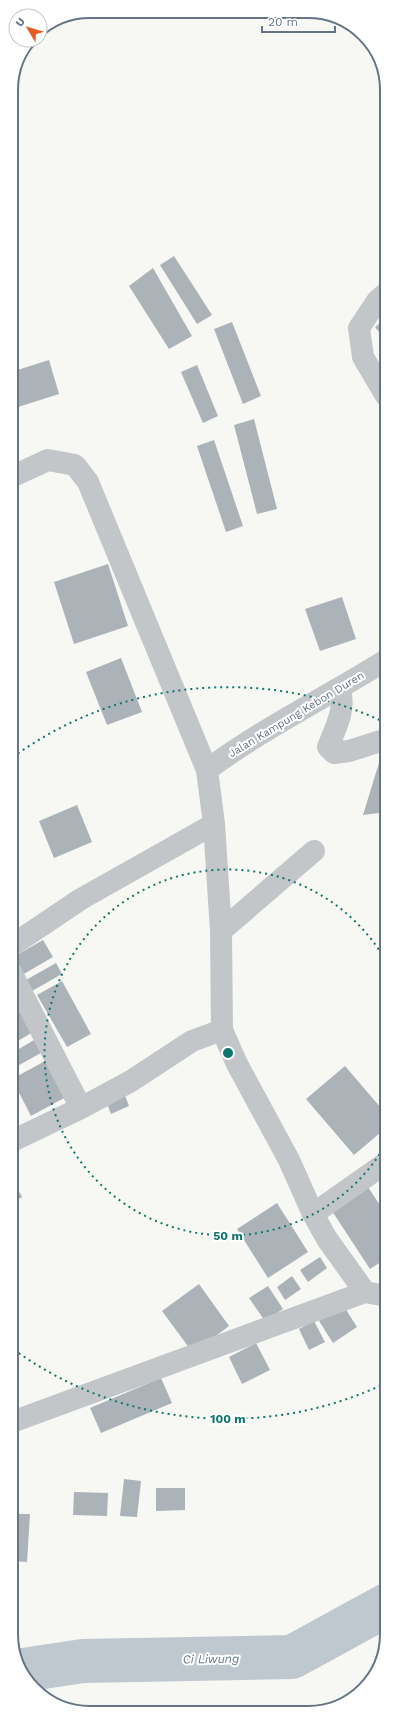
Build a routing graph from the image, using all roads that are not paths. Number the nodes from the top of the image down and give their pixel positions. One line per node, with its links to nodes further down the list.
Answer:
1 (380, 298): 2 (street)
2 (380, 386)
3 (18, 474): 7 (street)
4 (380, 664): 5 (street, Jalan Kampung Kebon Duren)
5 (339, 689): 6 (street); 7 (street, Jalan Kampung Kebon Duren)
6 (380, 741)
7 (207, 770): 8 (street)
8 (214, 824): 10 (street); 11 (street)
9 (314, 851): 10 (street)
10 (221, 930): 13 (street)
11 (18, 942)
12 (18, 984): 14 (street)
13 (222, 1030): 14 (street); 17 (street)
14 (81, 1108): 15 (street)
15 (18, 1138)
16 (380, 1167): 17 (street)
17 (313, 1214): 18 (street)
18 (365, 1292): 19 (street); 20 (street)
19 (380, 1295)
20 (18, 1420)

